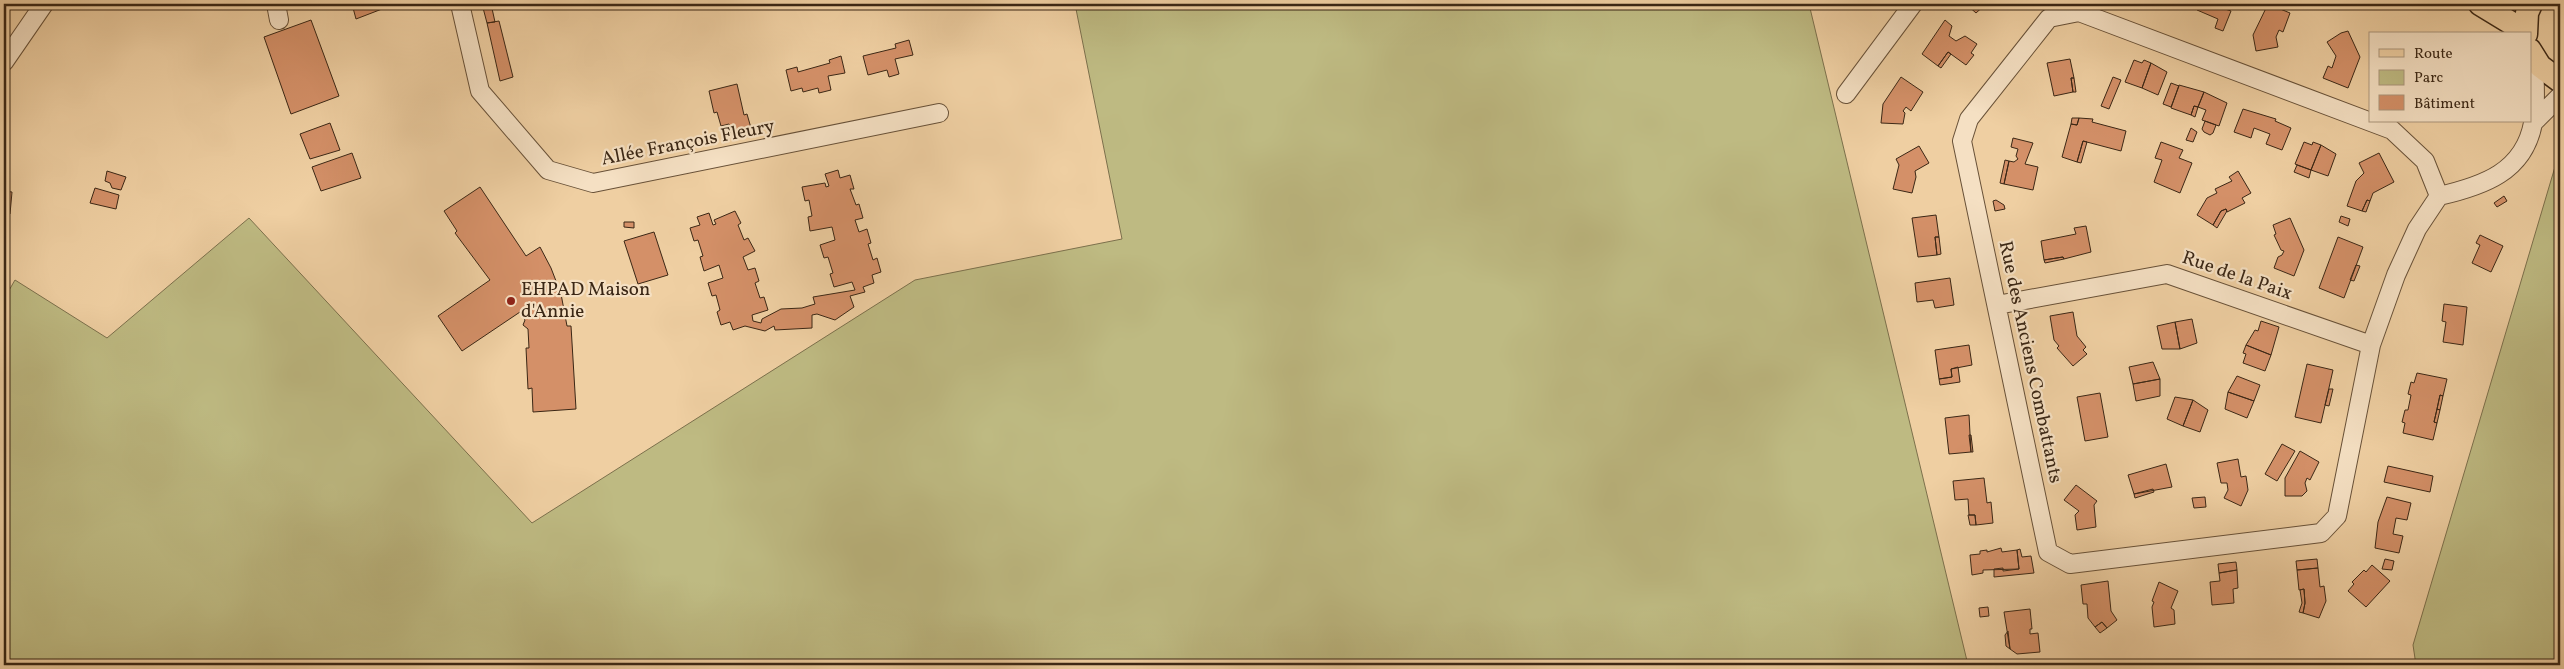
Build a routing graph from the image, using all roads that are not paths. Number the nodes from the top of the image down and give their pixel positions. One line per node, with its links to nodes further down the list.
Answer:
1 (44, 4): 9 (street)
2 (460, 4): 14 (street, Allée François Fleury)
3 (1913, 4): 11 (street)
4 (2480, 4): 6 (main road)
5 (2531, 4): 7 (main road)
6 (2515, 32)
7 (2528, 32)
8 (2532, 49): 10 (main road)
9 (4, 62)
10 (2560, 80)
11 (1846, 94)
12 (2560, 96): 17 (street)
13 (2532, 103): 17 (street)
14 (939, 113)
15 (2369, 121): 19 (street, Rue des Anciens Combattants)
16 (2371, 122): 18 (street, Rue des Anciens Combattants)
17 (2533, 123): 18 (street)
18 (2439, 196): 20 (street, Rue des Anciens Combattants)
19 (1997, 305): 20 (street, Rue de la Paix); 20 (street, Rue des Anciens Combattants)
20 (2371, 344)

